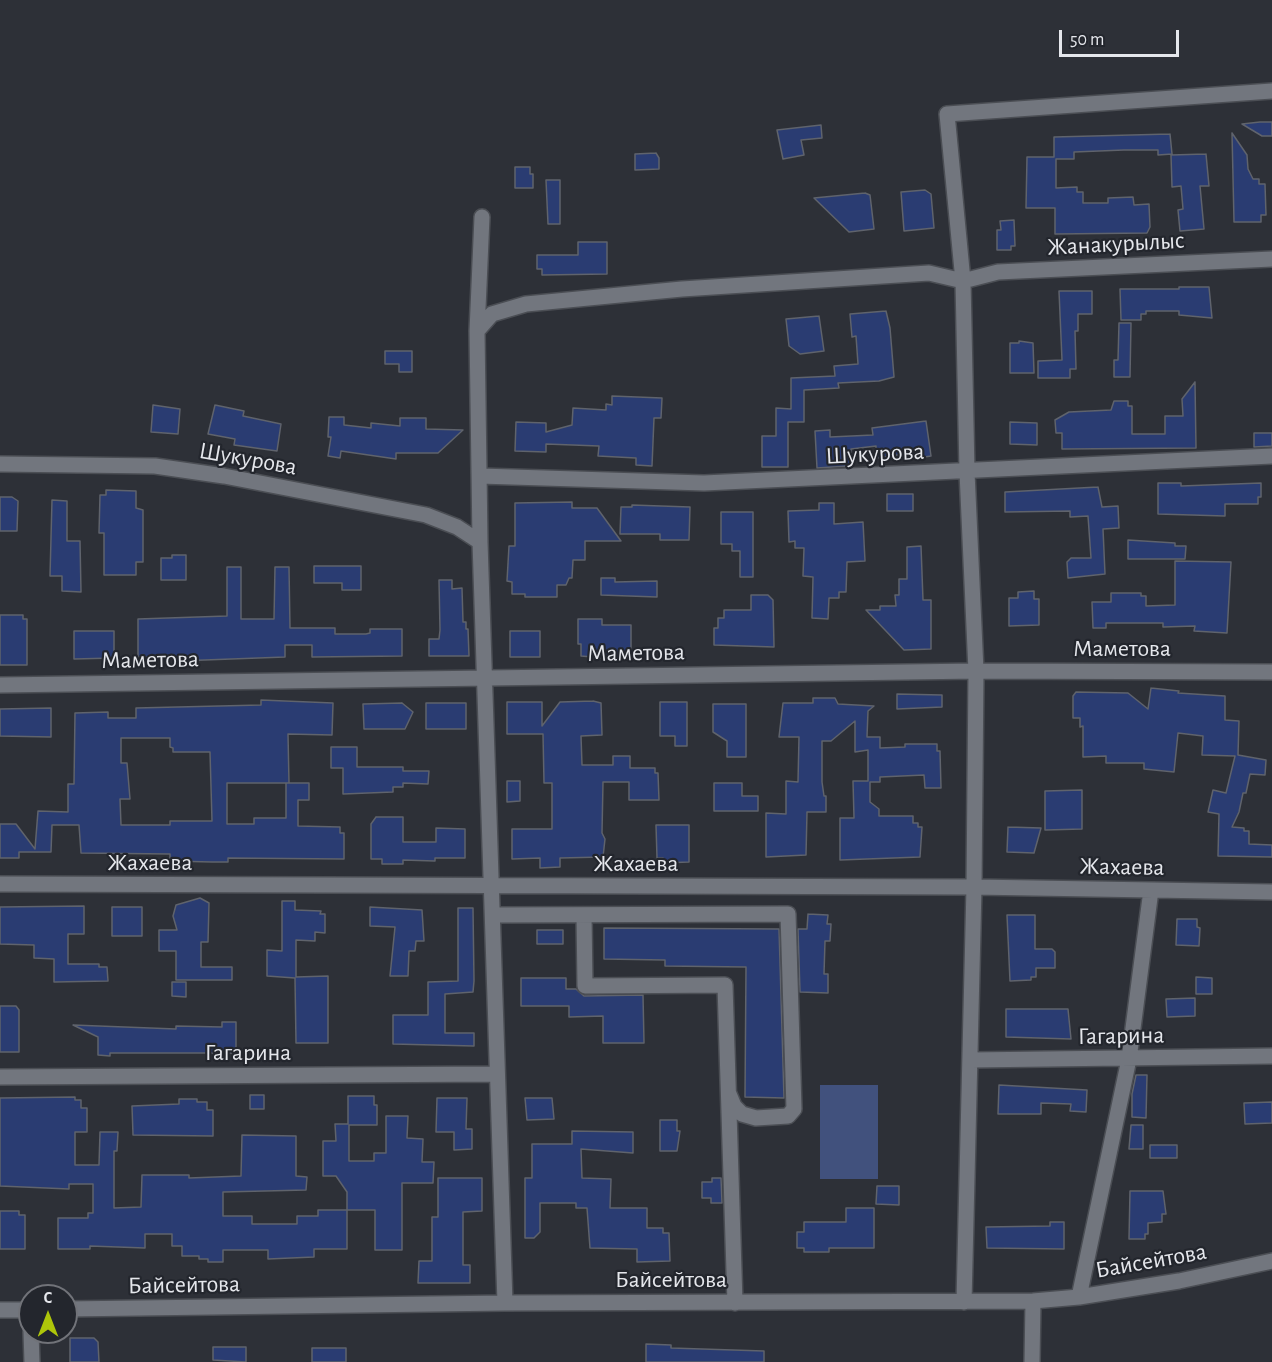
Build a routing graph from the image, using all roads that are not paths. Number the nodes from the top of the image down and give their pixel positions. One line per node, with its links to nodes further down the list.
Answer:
1 (1272, 91): 4 (street)
2 (482, 217): 5 (street)
3 (1272, 259): 4 (street, Жанакурылыс)
4 (963, 281): 5 (street); 8 (street)
5 (477, 331): 9 (street)
6 (1272, 456): 8 (street, Шукурова)
7 (0, 464): 10 (street, Шукурова)
8 (967, 472): 9 (street, Шукурова); 11 (street)
9 (480, 476): 10 (street)
10 (480, 542): 13 (street)
11 (976, 671): 12 (street, Маметова); 13 (street, Маметова); 17 (street)
12 (1272, 672)
13 (484, 677): 14 (street, Маметова); 16 (street)
14 (0, 685)
15 (0, 884): 16 (street, Жахаева)
16 (490, 887): 17 (street, Жахаева); 20 (street)
17 (974, 887): 18 (street, Жахаева); 24 (street)
18 (1151, 890): 19 (street, Жахаева); 23 (street)
19 (1272, 892)
20 (493, 915): 21 (street); 25 (street)
21 (584, 915): 27 (street); 27 (street)
22 (1272, 1056): 23 (street, Гагарина)
23 (1129, 1059): 24 (street, Гагарина); 29 (street)
24 (971, 1060): 32 (street)
25 (496, 1074): 26 (street, Гагарина); 31 (street)
26 (0, 1077)
27 (729, 1094): 33 (street)
28 (1272, 1262): 29 (street, Байсейтова)
29 (1079, 1297): 30 (street, Байсейтова)
30 (1034, 1301): 32 (street, Байсейтова); 39 (street)
31 (504, 1302): 33 (street, Байсейтова); 34 (street, Байсейтова)
32 (964, 1302): 33 (street, Байсейтова)
33 (735, 1303)
34 (78, 1309)
35 (0, 1310): 36 (street)
36 (18, 1310)
37 (31, 1344): 38 (street)
38 (32, 1362)
39 (1032, 1362)

